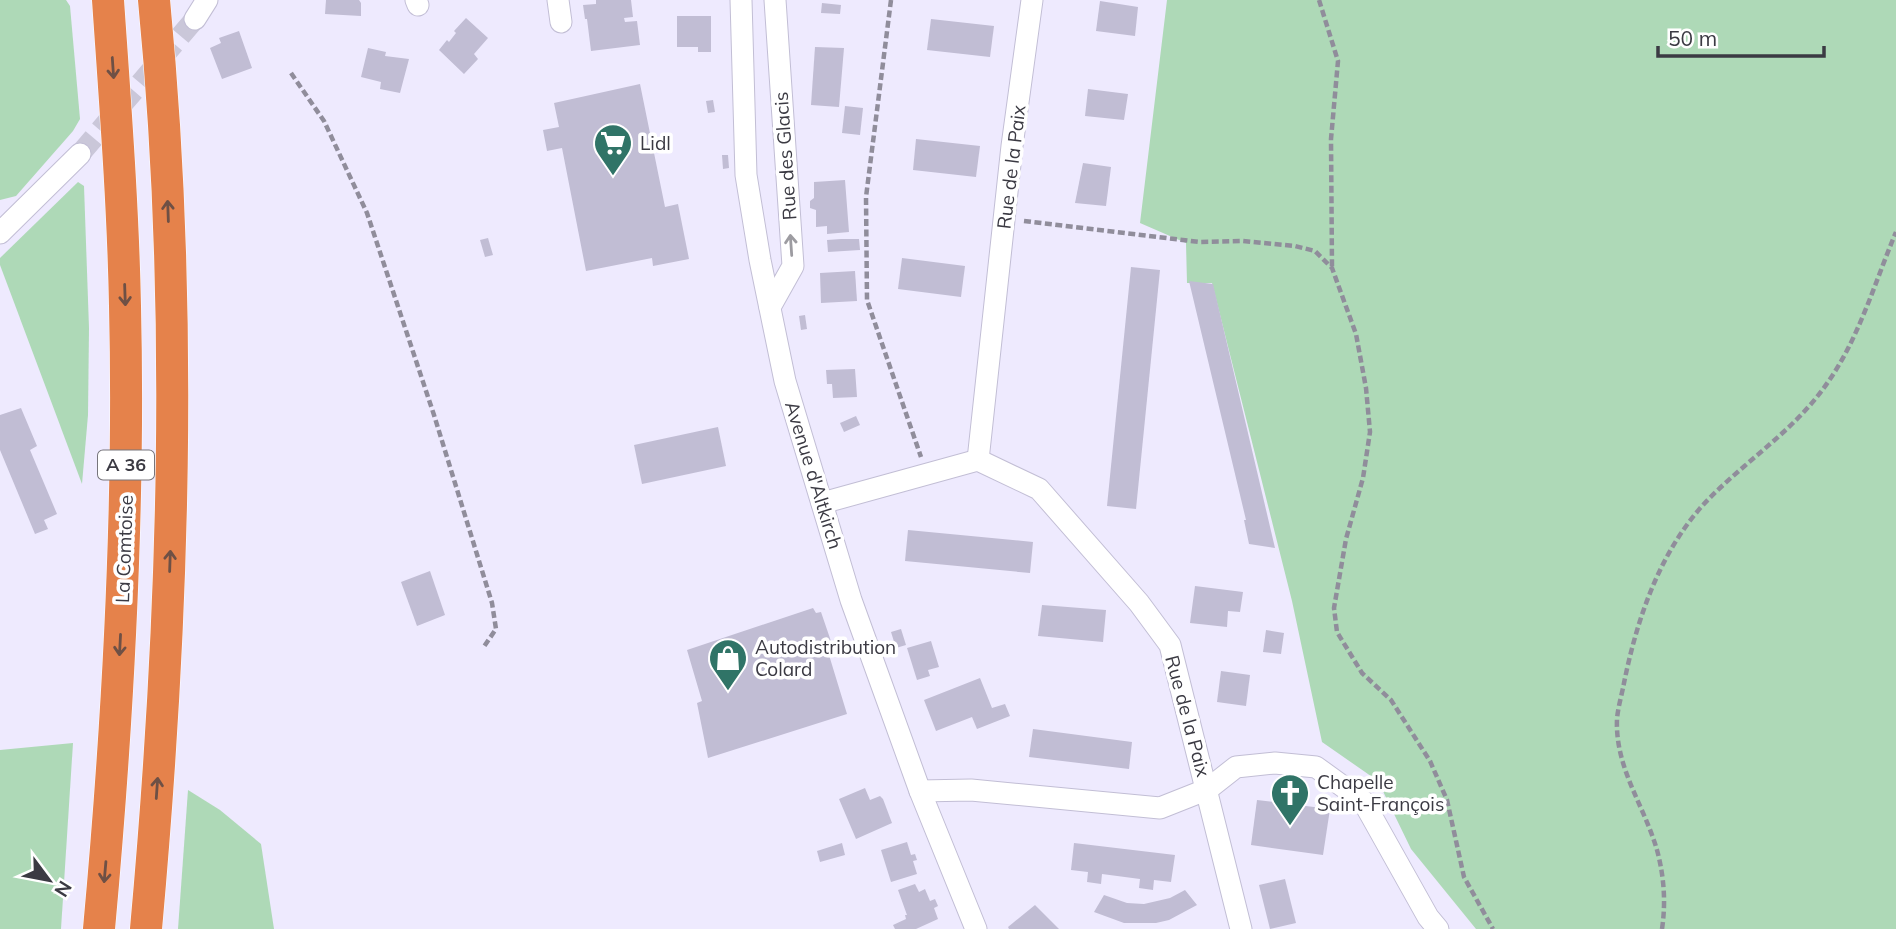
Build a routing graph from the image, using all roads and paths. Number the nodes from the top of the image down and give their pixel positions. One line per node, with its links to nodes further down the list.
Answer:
1 (108, 0): 25 (highway, La Comtoise / A 36, one-way to 25)
2 (154, 0): 26 (highway, A 36, one-way to 2)
3 (207, 0): 10 (street)
4 (558, 0): 11 (street)
5 (741, 0): 18 (street, Avenue d'Altkirch)
6 (775, 0): 18 (street, Rue des Glacis, one-way to 6)
7 (891, 0): 20 (path)
8 (1032, 0): 19 (street, Rue de la Paix)
9 (1319, 0): 17 (path)
10 (195, 19)
11 (561, 22)
12 (291, 73): 22 (path)
13 (80, 154): 16 (street)
14 (1018, 221): 17 (path)
15 (1896, 232): 31 (path)
16 (0, 233)
17 (1332, 268): 30 (path)
18 (770, 307): 21 (street, Avenue d'Altkirch)
19 (978, 460): 20 (street); 23 (street, Rue de la Paix)
20 (928, 474): 21 (street)
21 (822, 503): 24 (street, Avenue d'Altkirch)
22 (483, 648)
23 (1208, 789): 24 (street); 28 (street, Rue de la Paix); 29 (street)
24 (920, 791): 27 (street, Avenue d'Altkirch)
25 (99, 929)
26 (146, 929)
27 (976, 929)
28 (1241, 929)
29 (1438, 929)
30 (1493, 929)
31 (1662, 929)

